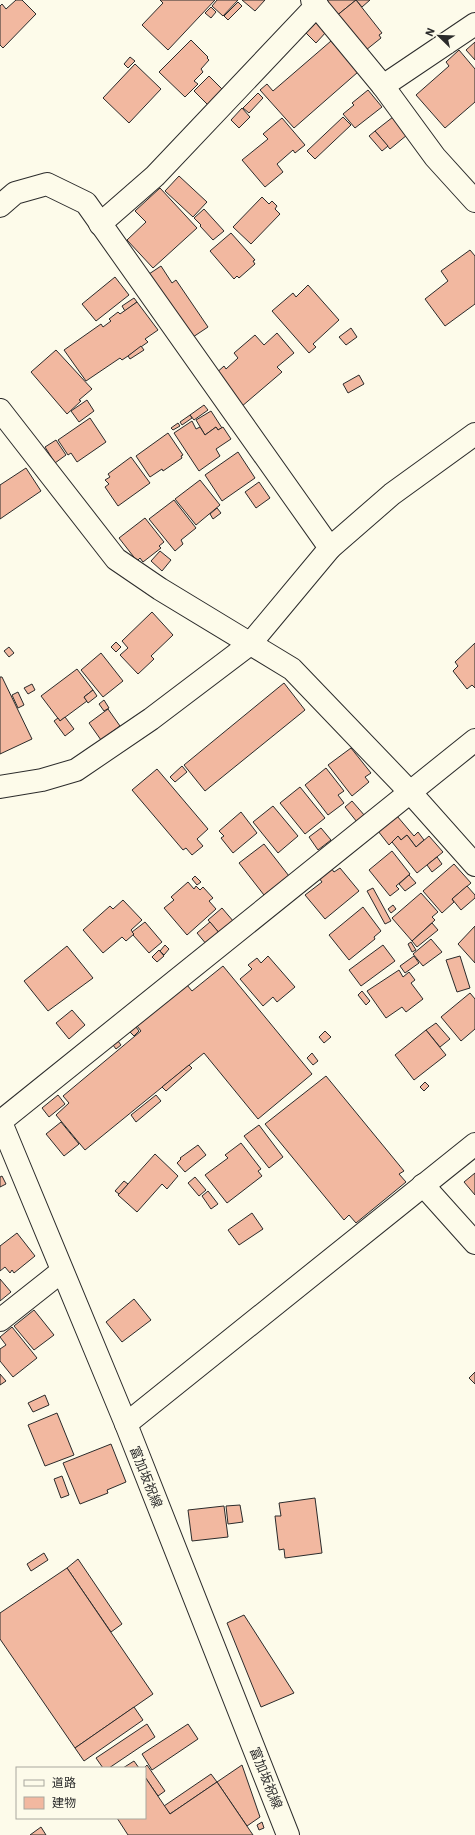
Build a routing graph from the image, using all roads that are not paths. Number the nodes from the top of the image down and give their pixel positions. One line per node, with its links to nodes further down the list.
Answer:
1 (314, 3): 3 (street); 6 (street)
2 (475, 24): 3 (street)
3 (383, 86): 4 (street)
4 (475, 201)
5 (0, 206): 6 (street)
6 (100, 224): 9 (street)
7 (0, 410): 10 (street)
8 (475, 434): 9 (street)
9 (330, 548): 10 (street)
10 (250, 644): 12 (street); 13 (street)
11 (475, 740): 13 (street)
12 (0, 787)
13 (410, 792): 14 (street); 15 (street)
14 (475, 865)
15 (0, 1121): 19 (street, 富加坂祝線)
16 (475, 1144): 17 (street)
17 (423, 1185): 18 (street); 21 (street)
18 (475, 1243)
19 (62, 1270): 20 (street); 21 (street, 富加坂祝線)
20 (0, 1320)
21 (126, 1424): 22 (street, 富加坂祝線)
22 (288, 1835)

